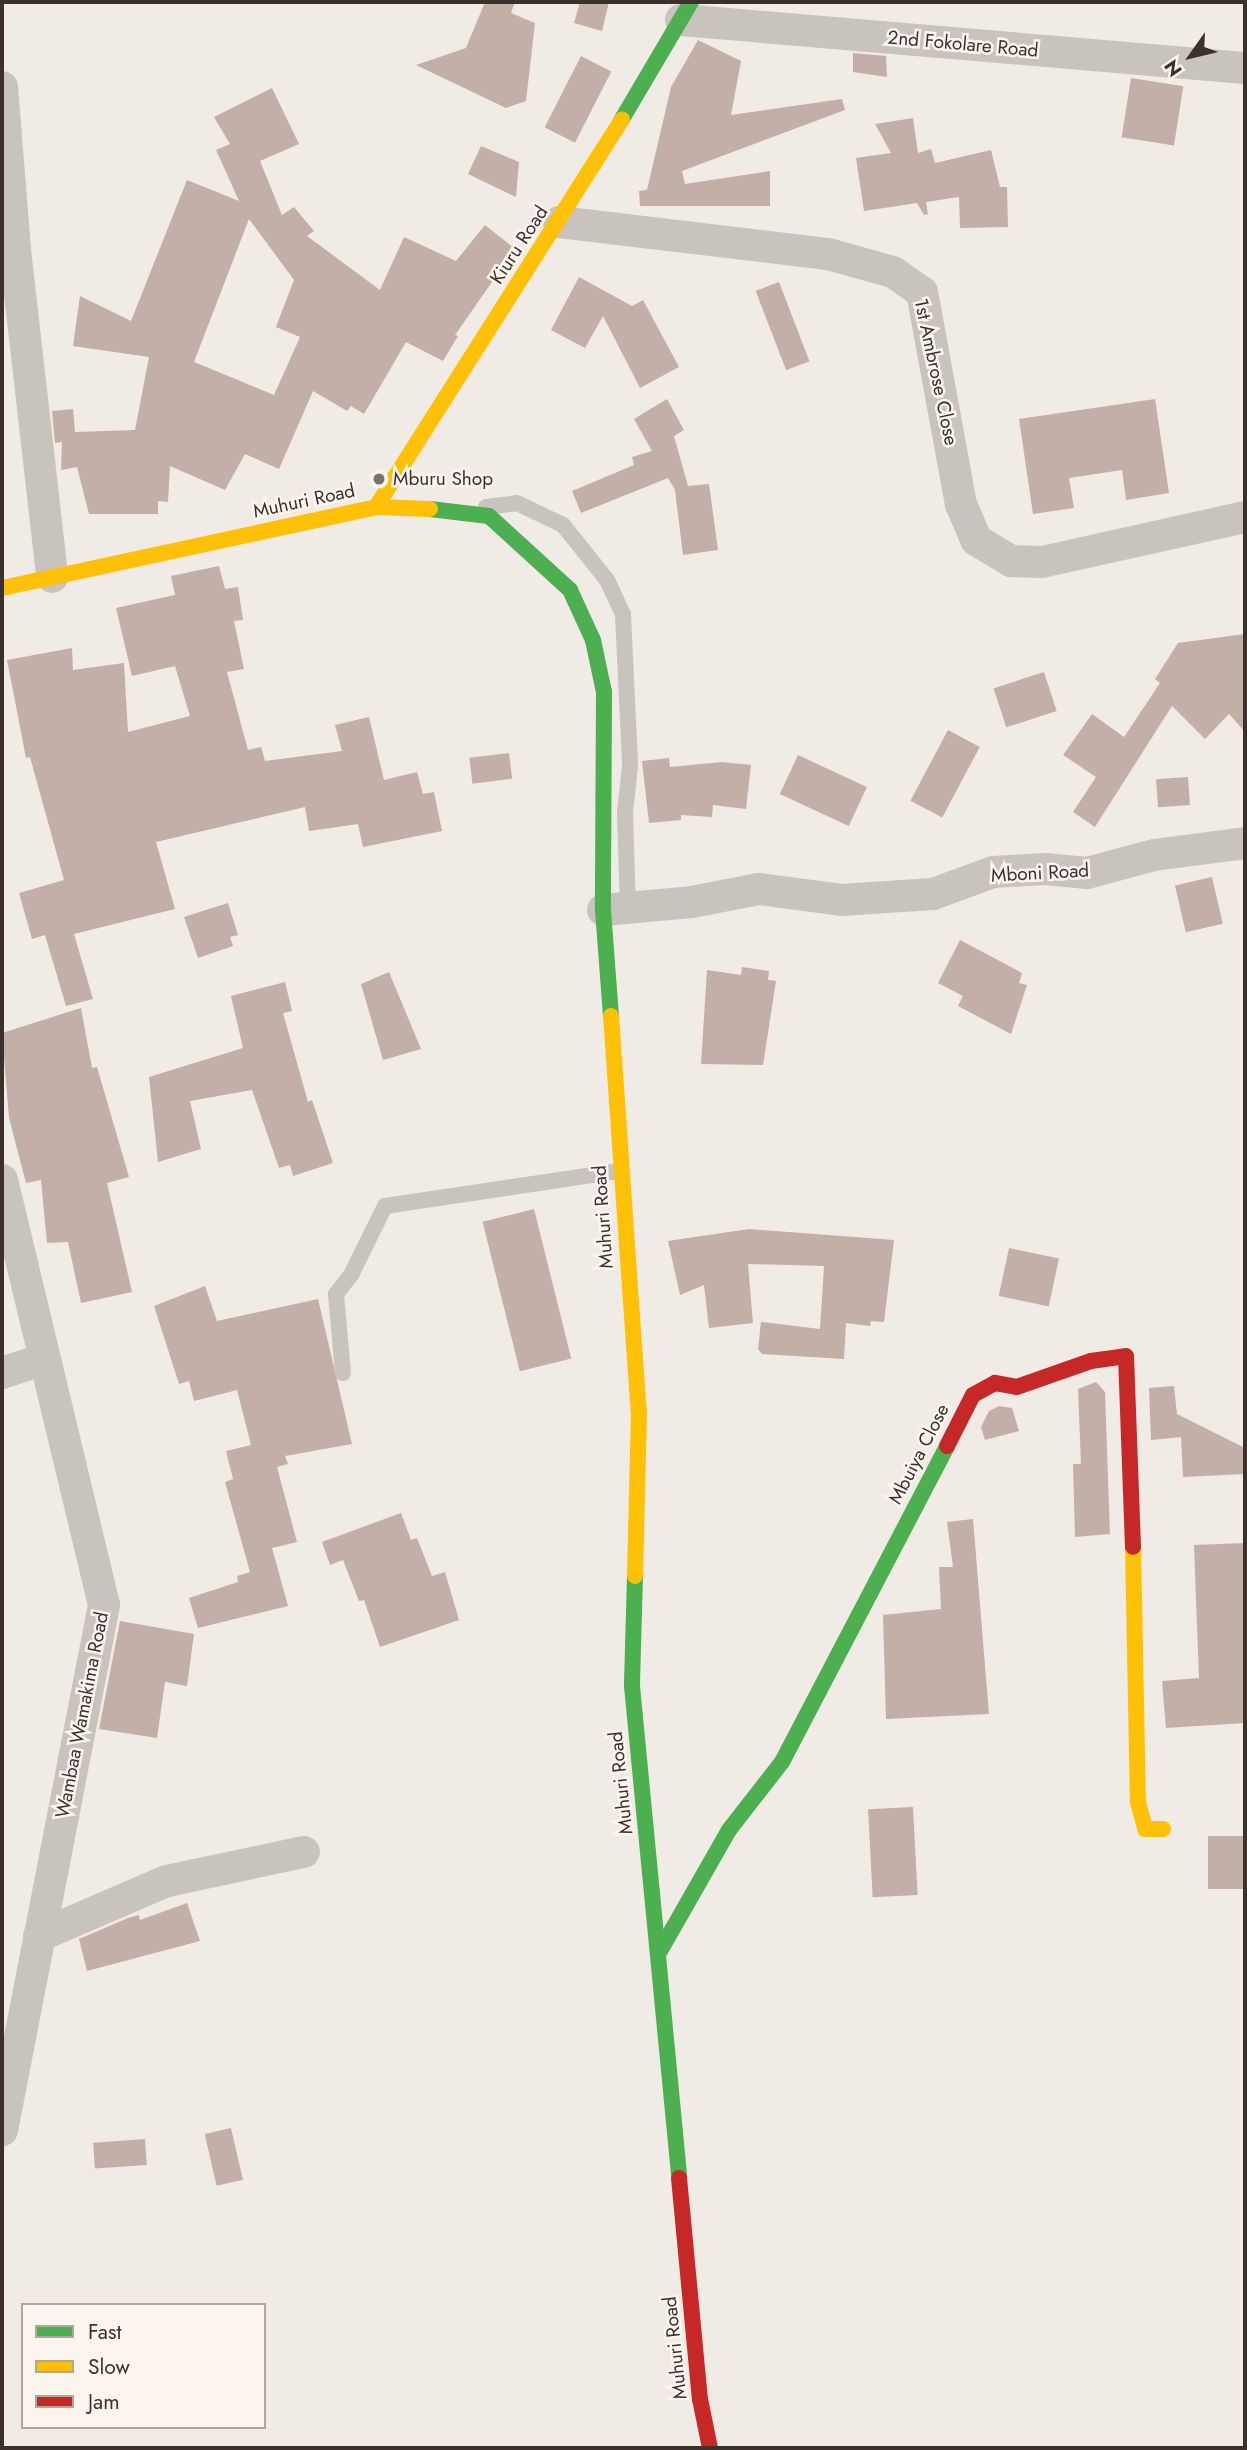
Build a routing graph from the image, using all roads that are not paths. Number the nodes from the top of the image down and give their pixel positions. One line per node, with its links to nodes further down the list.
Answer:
1 (686, 11): 2 (street, 2nd Fokolare Road); 4 (main road, Kiuru Road)
2 (1245, 68)
3 (2, 87): 8 (street)
4 (559, 222): 5 (main road, Kiuru Road); 7 (street, 1st Ambrose Close)
5 (376, 508): 6 (main road, Muhuri Road); 8 (main road, Muhuri Road)
6 (442, 510): 11 (main road, Muhuri Road); 11 (lane)
7 (1245, 517)
8 (52, 577): 9 (main road, Muhuri Road)
9 (2, 588)
10 (1245, 843): 11 (street, Mboni Road)
11 (616, 908): 12 (main road, Muhuri Road)
12 (620, 1171): 16 (lane); 20 (main road, Muhuri Road)
13 (2, 1180): 14 (street, Wambaa Wamakima Road)
14 (44, 1359): 15 (street); 19 (street, Wambaa Wamakima Road)
15 (2, 1373)
16 (343, 1373)
17 (1163, 1829): 20 (main road, Mbuiya Close)
18 (304, 1852): 19 (street)
19 (39, 1936): 21 (street, Wambaa Wamakima Road)
20 (660, 1951): 22 (main road, Muhuri Road)
21 (2, 2130)
22 (710, 2448)

